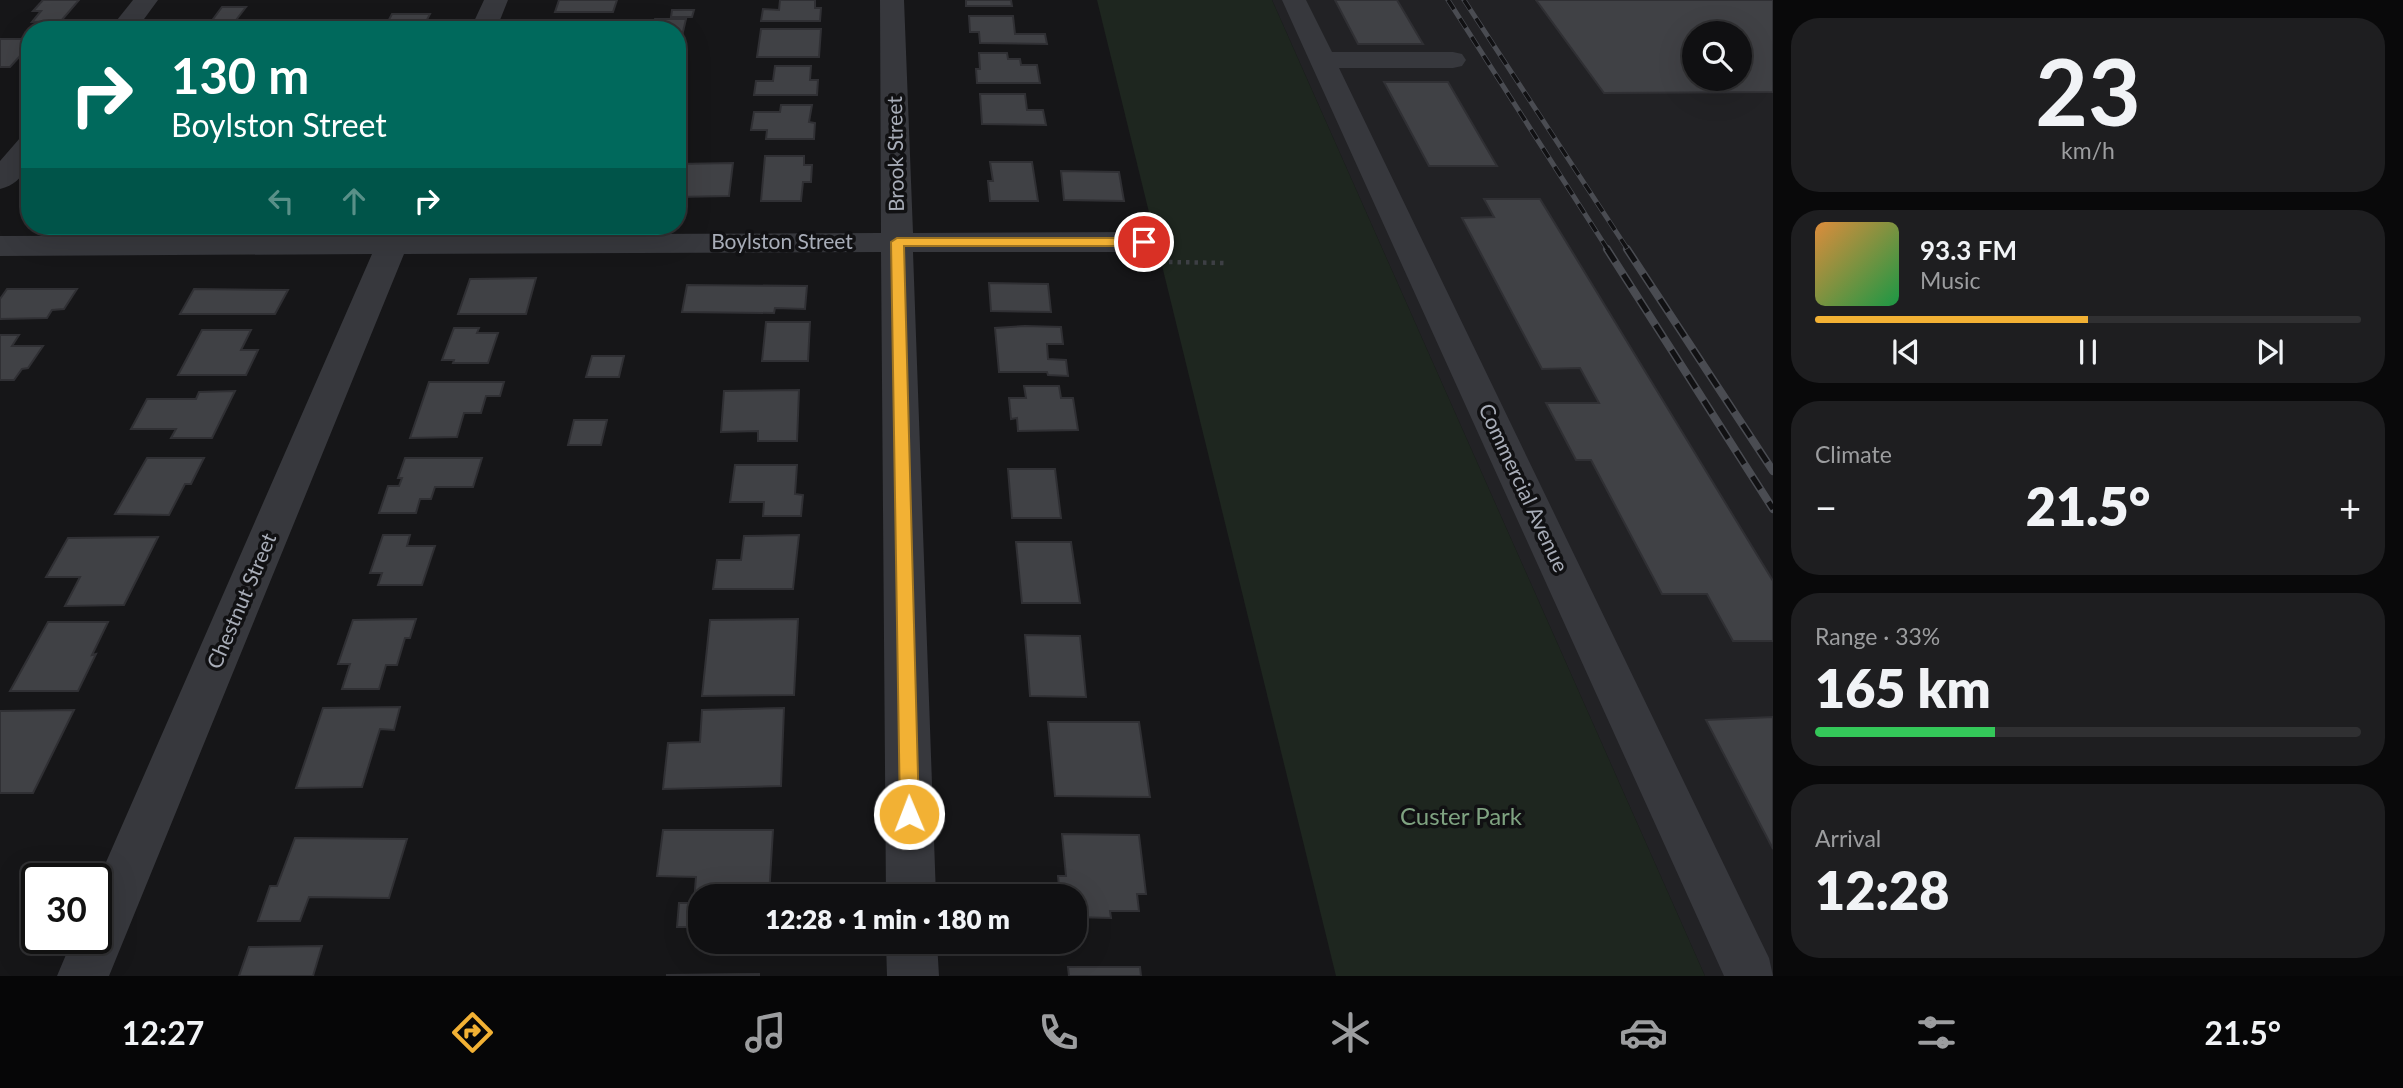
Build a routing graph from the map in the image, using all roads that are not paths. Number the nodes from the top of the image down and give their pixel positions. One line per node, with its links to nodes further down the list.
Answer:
1 (146, 0): 5 (street)
2 (496, 0): 6 (street)
3 (892, 0): 12 (street, Brook Street)
4 (1294, 0): 7 (street, Commercial Avenue)
5 (129, 21)
6 (487, 21)
7 (1322, 60): 8 (street); 19 (street, Commercial Avenue)
8 (1453, 60)
9 (21, 155): 10 (street)
10 (0, 180)
11 (397, 235): 12 (street, Boylston Street); 14 (street, Boylston Street); 17 (street, Chestnut Street)
12 (897, 242): 13 (street, Boylston Street); 15 (street, Brook Street)
13 (1144, 242)
14 (0, 246)
15 (911, 884)
16 (912, 954): 18 (street)
17 (83, 976)
18 (913, 976)
19 (1751, 976)

